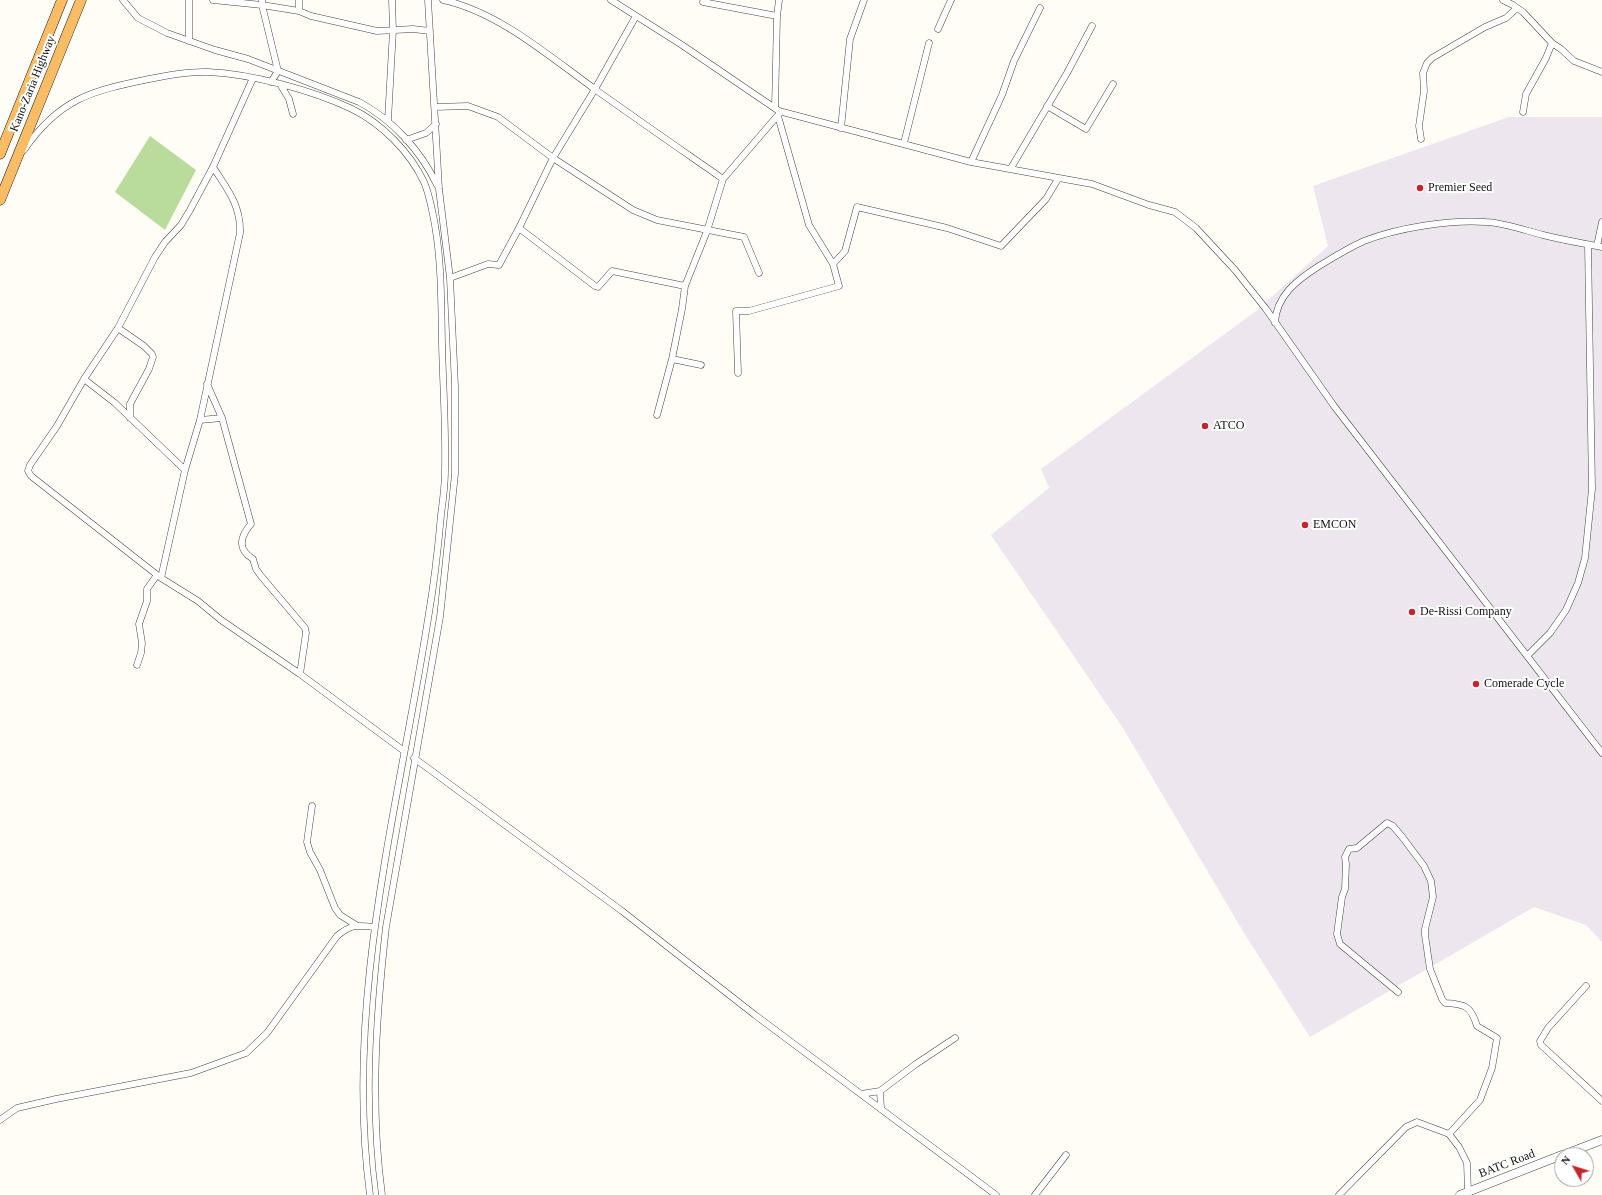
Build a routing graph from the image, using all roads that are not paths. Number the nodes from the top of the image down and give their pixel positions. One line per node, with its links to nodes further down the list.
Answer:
1 (62, 0): 50 (highway, Kano-Zaria Highway)
2 (81, 0): 52 (highway, Kano-Zaria Highway)
3 (123, 0): 27 (street)
4 (189, 0): 27 (street)
5 (213, 0): 15 (street)
6 (299, 0): 20 (street)
7 (392, 0): 25 (street)
8 (428, 0): 26 (street)
9 (443, 0): 36 (street)
10 (611, 0): 17 (street)
11 (779, 0): 22 (street)
12 (864, 0): 46 (street)
13 (951, 0): 24 (street)
14 (1503, 0): 19 (street)
15 (262, 2): 20 (street); 30 (street)
16 (703, 2): 22 (street)
17 (620, 3): 21 (street)
18 (1040, 8): 53 (street)
19 (1517, 8): 29 (street); 47 (street)
20 (299, 11): 25 (street)
21 (636, 16): 36 (street); 41 (street)
22 (777, 16): 41 (street)
23 (1092, 26): 39 (street)
24 (938, 29)
25 (393, 30): 26 (street); 44 (street)
26 (430, 31): 40 (street)
27 (189, 41): 30 (street)
28 (929, 43): 49 (street)
29 (1552, 43): 31 (street); 42 (street)
30 (278, 71): 33 (street); 37 (street)
31 (1602, 72)
32 (253, 78): 33 (street); 52 (street); 54 (street)
33 (271, 82): 34 (street)
34 (280, 84): 38 (street); 43 (street)
35 (1112, 84): 39 (street)
36 (595, 89): 51 (street); 56 (street)
37 (329, 90): 38 (street); 44 (street)
38 (326, 99): 85 (street)
39 (1047, 106): 55 (street)
40 (435, 107): 45 (street); 51 (street)
41 (778, 111): 46 (street); 56 (street); 65 (street)
42 (1523, 112)
43 (293, 114)
44 (388, 120): 48 (street)
45 (436, 124): 48 (street); 58 (street)
46 (841, 128): 49 (street)
47 (1421, 138)
48 (406, 140): 58 (street)
49 (904, 143): 53 (street)
50 (0, 154)
51 (553, 158): 61 (street); 62 (street)
52 (15, 162): 59 (highway, Kano-Zaria Highway)
53 (971, 162): 55 (street)
54 (213, 167): 70 (street); 75 (street)
55 (1011, 168): 57 (street)
56 (722, 179): 62 (street)
57 (1058, 179): 65 (street); 69 (street)
58 (439, 189): 67 (street)
59 (0, 200)
60 (1602, 222): 64 (street)
61 (519, 228): 67 (street); 68 (street)
62 (707, 230): 66 (street); 68 (street)
63 (1588, 245): 64 (street); 69 (street); 82 (street)
64 (1600, 247)
65 (833, 264): 73 (street)
66 (760, 272)
67 (450, 278): 87 (street)
68 (685, 286): 71 (street)
69 (1276, 323): 82 (street)
70 (118, 328): 74 (street); 77 (street)
71 (672, 359): 72 (street); 76 (street)
72 (702, 365)
73 (738, 373)
74 (84, 379): 77 (street); 81 (street)
75 (208, 384): 78 (street); 79 (street)
76 (657, 415)
77 (130, 418): 80 (street)
78 (222, 418): 79 (street); 84 (street)
79 (200, 420): 80 (street)
80 (184, 470): 81 (street)
81 (159, 576): 83 (street); 84 (street)
82 (1528, 655): 86 (street)
83 (137, 665)
84 (300, 674): 85 (street)
85 (404, 751): 89 (street)
86 (1602, 753)
87 (414, 758): 90 (street); 97 (street)
88 (312, 806): 91 (street)
89 (382, 887): 90 (street); 92 (street)
90 (392, 890): 108 (street)
91 (356, 925): 92 (street); 100 (street)
92 (375, 927): 107 (street)
93 (1586, 986): 98 (street)
94 (1398, 992): 101 (street)
95 (955, 1038): 96 (street)
96 (880, 1090): 97 (street); 99 (street)
97 (861, 1094): 99 (street)
98 (1602, 1101)
99 (881, 1110): 109 (street)
100 (0, 1120)
101 (1449, 1134): 106 (street); 111 (street)
102 (1602, 1140): 103 (street, BATC Road)
103 (1583, 1147)
104 (1066, 1155): 110 (street)
105 (1554, 1158): 106 (street, BATC Road)
106 (1464, 1194)
107 (370, 1195)
108 (382, 1195)
109 (996, 1195)
110 (1035, 1195)
111 (1339, 1195)

